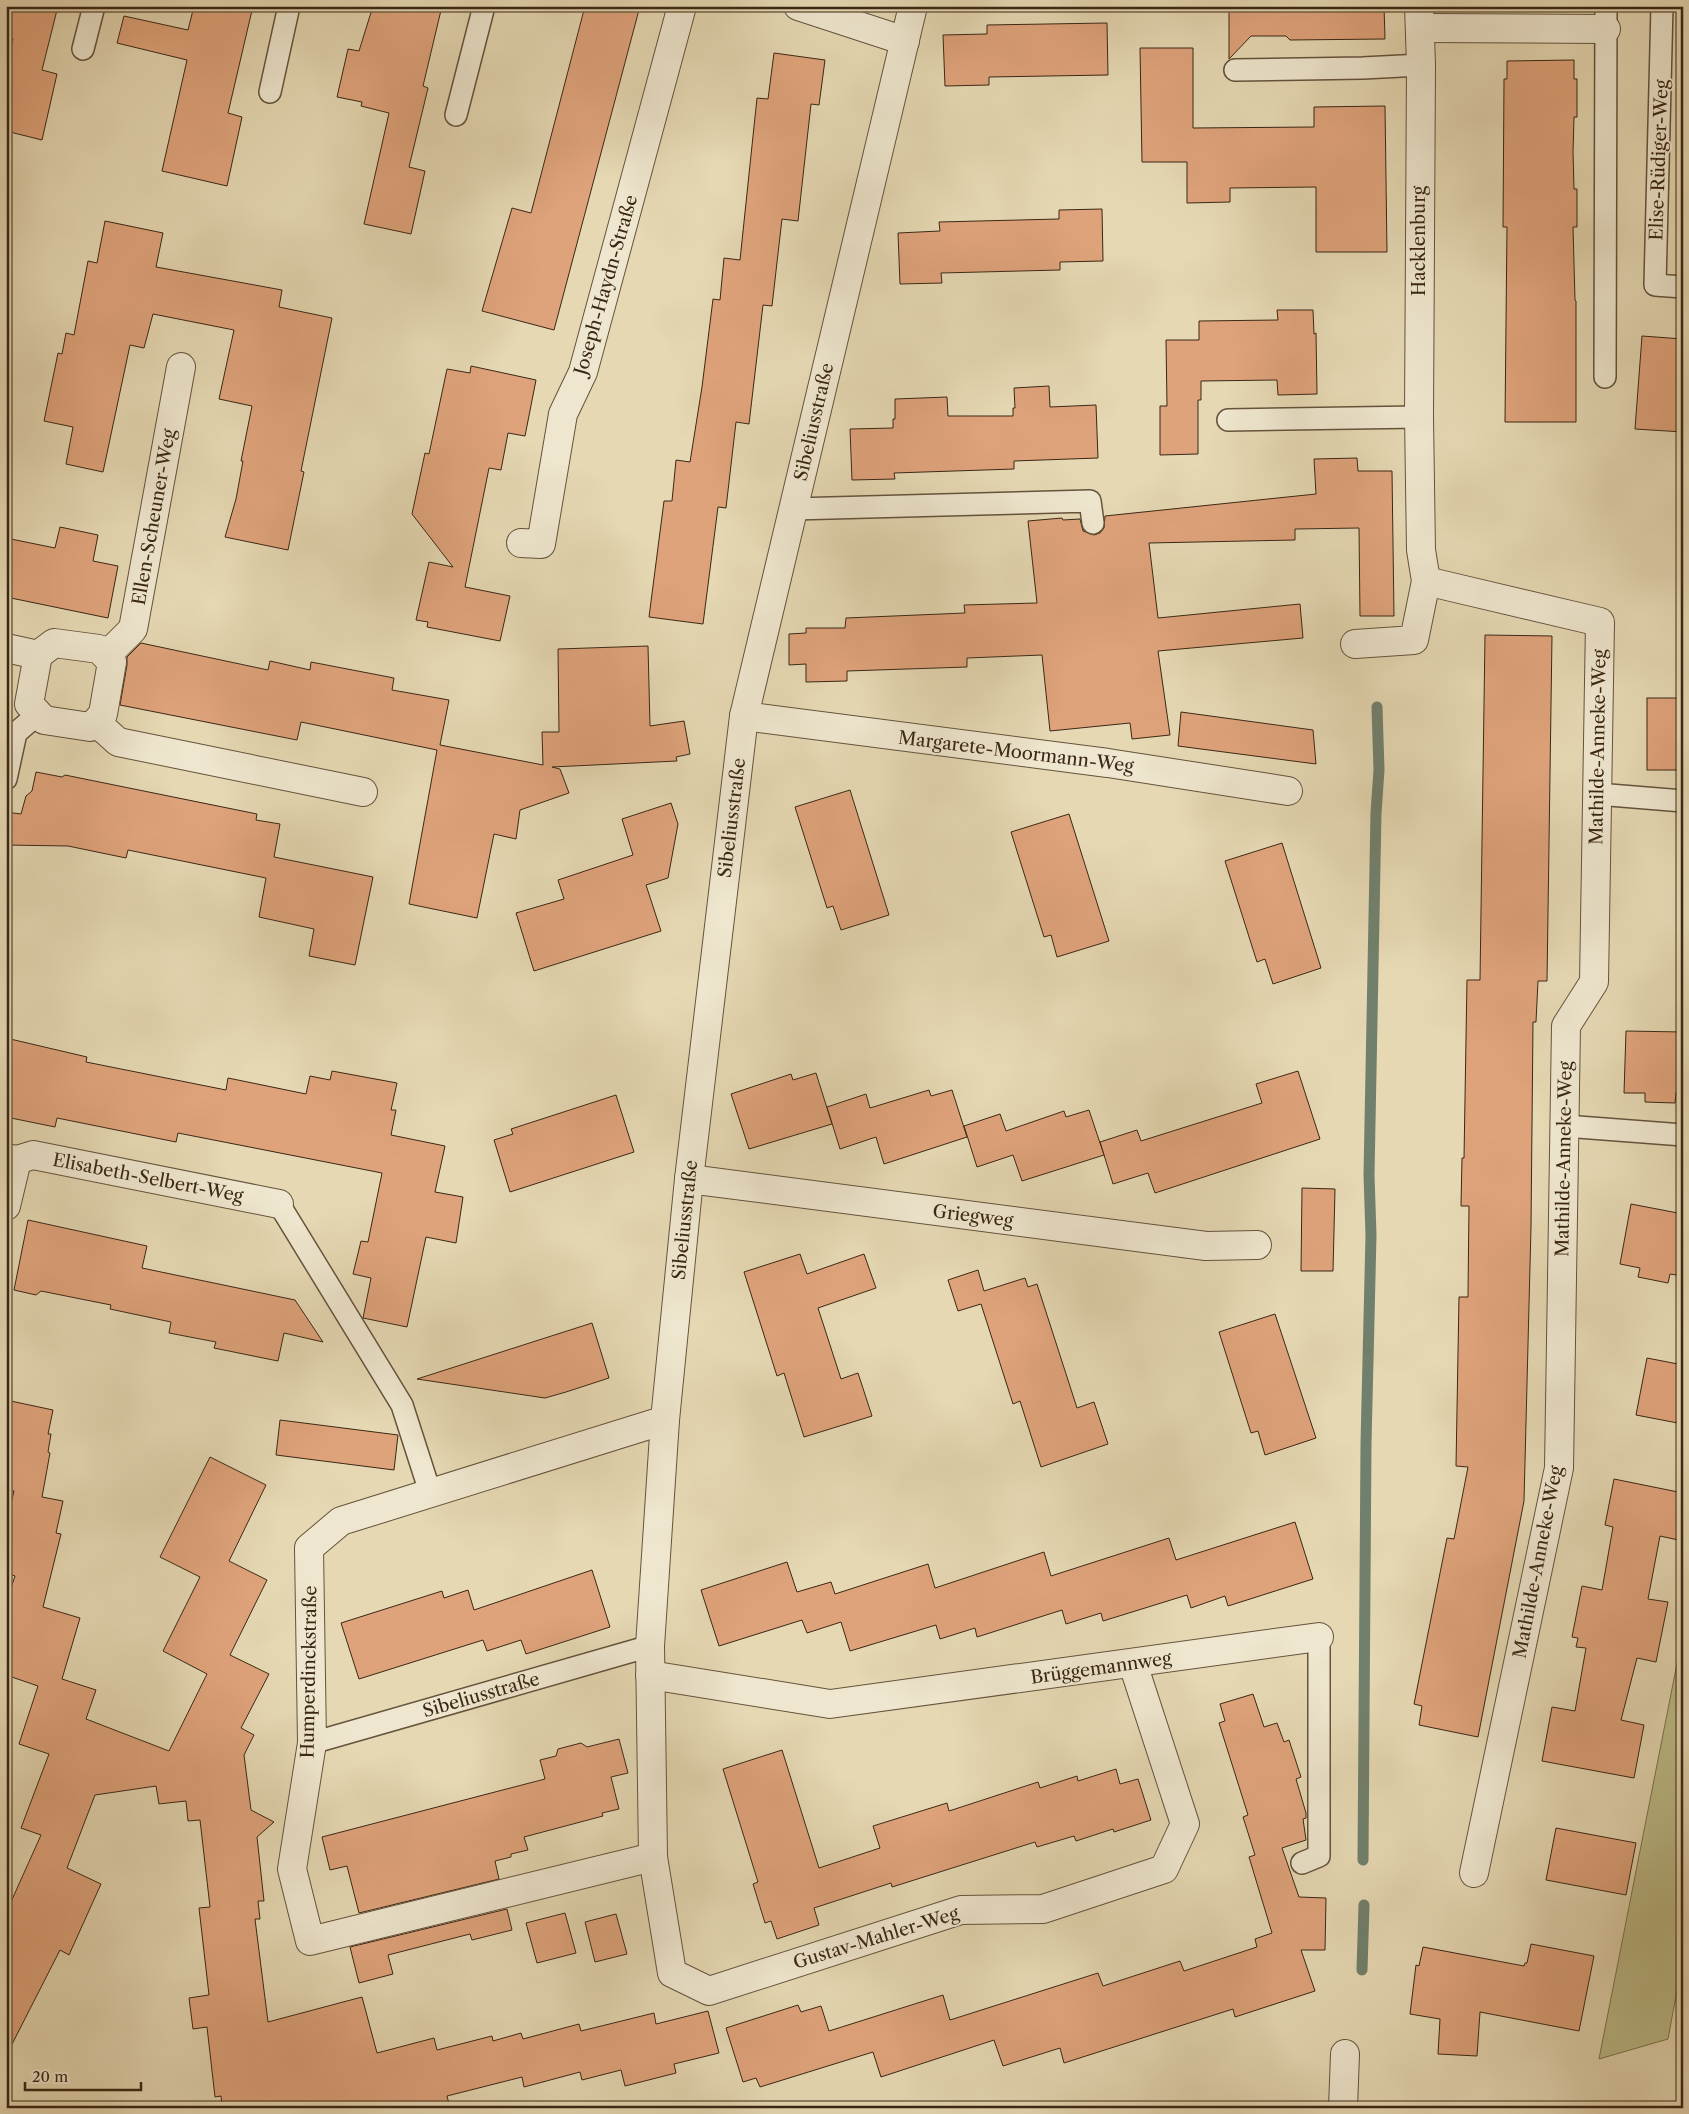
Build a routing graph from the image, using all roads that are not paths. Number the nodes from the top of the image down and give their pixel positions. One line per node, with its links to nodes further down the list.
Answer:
1 (94, 6): 11 (lane)
2 (289, 6): 14 (lane)
3 (484, 6): 15 (lane)
4 (682, 6): 23 (street, Joseph-Haydn-Straße)
5 (798, 6): 10 (street)
6 (913, 6): 10 (street, Sibeliusstraße)
7 (1662, 6): 16 (lane, Elise-Rüdiger-Weg)
8 (1420, 17): 9 (street); 12 (street, Hacklenburg)
9 (1606, 17): 18 (lane)
10 (904, 41): 21 (street, Sibeliusstraße)
11 (83, 49)
12 (1421, 65): 13 (lane); 19 (street, Hacklenburg)
13 (1235, 70)
14 (270, 92)
15 (456, 116)
16 (1683, 287)
17 (181, 367): 28 (street, Ellen-Scheuner-Weg)
18 (1605, 377)
19 (1418, 418): 20 (lane); 24 (street, Hacklenburg)
20 (1228, 420)
21 (793, 509): 22 (lane); 30 (street, Sibeliusstraße)
22 (1093, 523)
23 (521, 543)
24 (1426, 581): 25 (street, Hacklenburg); 35 (street, Mathilde-Anneke-Weg)
25 (1355, 644)
26 (6, 648): 27 (street)
27 (38, 655): 28 (street); 29 (street)
28 (106, 656): 31 (street)
29 (38, 714): 31 (street); 32 (lane)
30 (744, 716): 33 (street, Margarete-Moormann-Weg); 40 (street, Sibeliusstraße)
31 (96, 722): 34 (street)
32 (6, 779)
33 (1288, 791)
34 (363, 792)
35 (1597, 794): 36 (lane); 37 (street, Mathilde-Anneke-Weg)
36 (1683, 801)
37 (1565, 1126): 38 (lane); 53 (street, Mathilde-Anneke-Weg)
38 (1683, 1136)
39 (11, 1159): 41 (street, Elisabeth-Selbert-Weg); 42 (street, Elisabeth-Selbert-Weg)
40 (689, 1179): 43 (street, Griegweg); 44 (street, Sibeliusstraße)
41 (279, 1204): 45 (lane)
42 (6, 1206)
43 (1257, 1245)
44 (665, 1420): 45 (street, Humperdinckstraße); 47 (street, Sibeliusstraße)
45 (430, 1492): 50 (street, Humperdinckstraße)
46 (1319, 1637): 48 (street, Brüggemannweg); 52 (lane, Brüggemannweg)
47 (650, 1646): 49 (street, Sibeliusstraße); 50 (lane, Sibeliusstraße)
48 (1133, 1664): 49 (street, Brüggemannweg); 54 (street, Gustav-Mahler-Weg)
49 (650, 1675): 51 (street, Sibeliusstraße)
50 (312, 1744): 51 (street, Humperdinckstraße)
51 (652, 1857): 54 (street, Sibeliusstraße)
52 (1302, 1863)
53 (1474, 1873)
54 (672, 1973)
55 (1346, 2054): 56 (street)
56 (1343, 2108)

